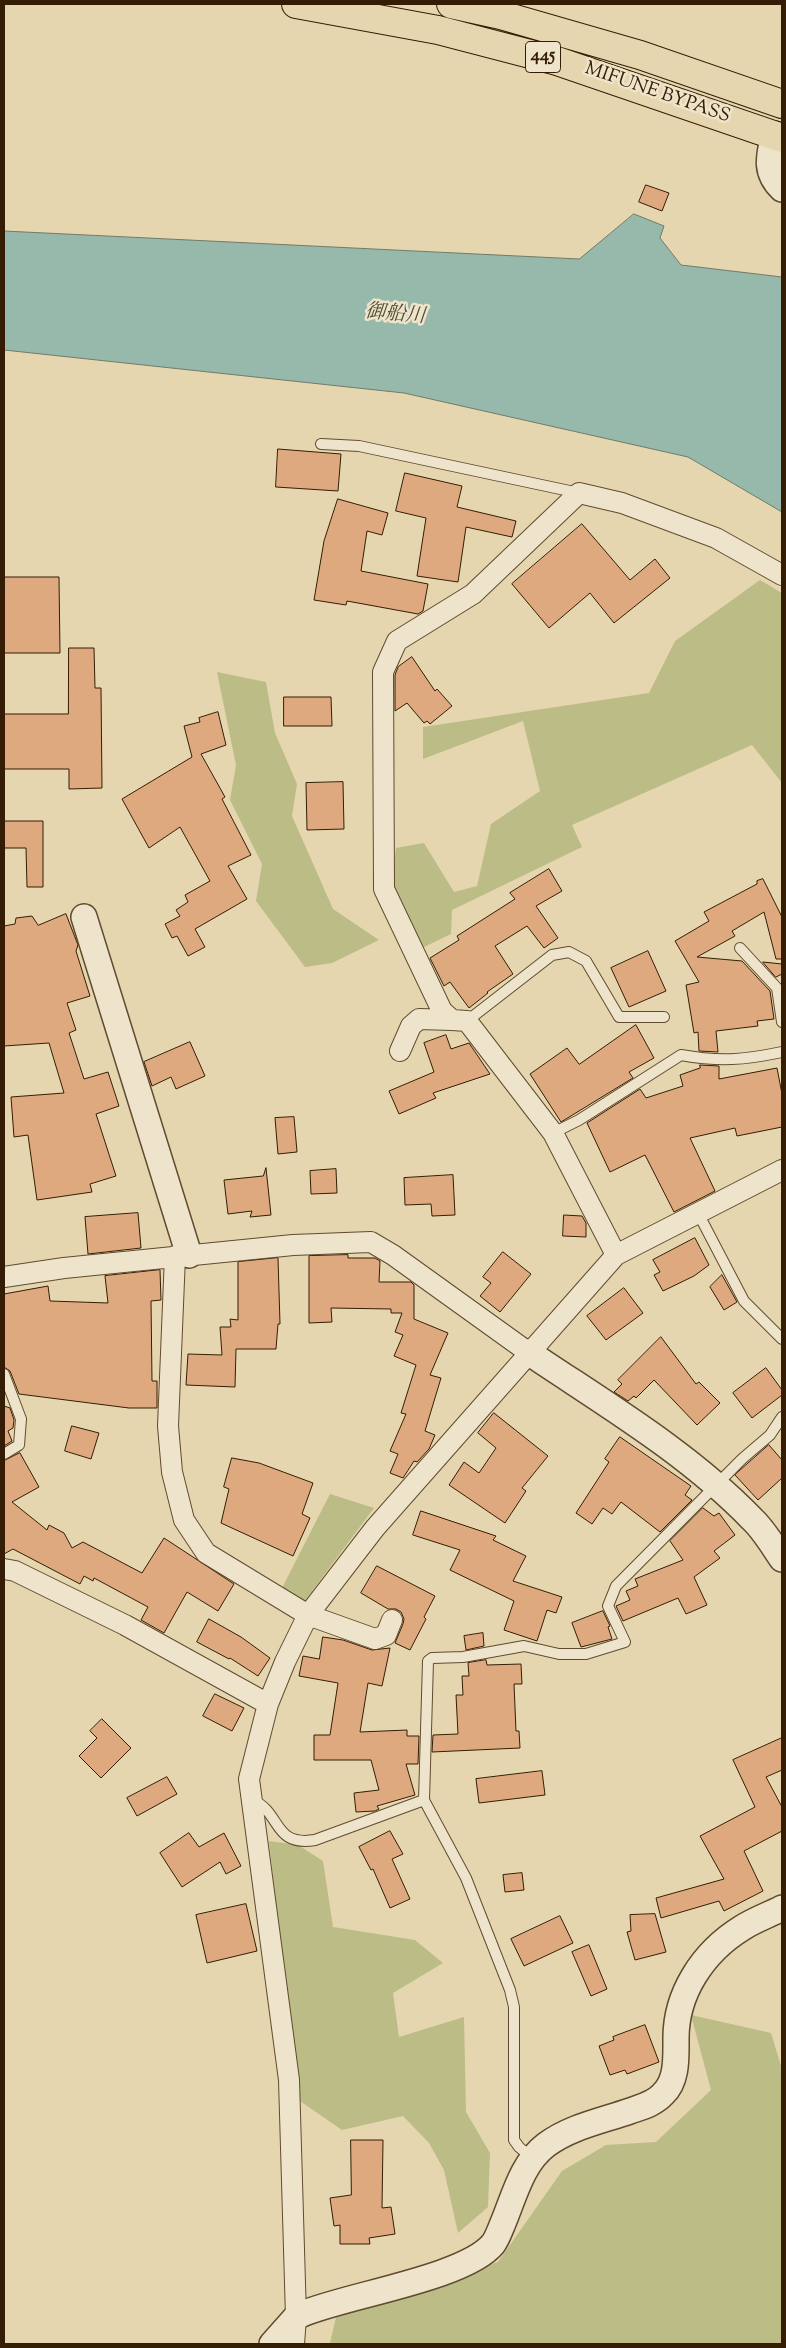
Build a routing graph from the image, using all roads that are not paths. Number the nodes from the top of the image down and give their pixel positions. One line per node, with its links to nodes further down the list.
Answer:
1 (296, 4): 4 (highway, MIFUNE BYPASS / 445)
2 (451, 4): 3 (highway, MIFUNE BYPASS / 445)
3 (782, 104)
4 (778, 136): 5 (street)
5 (782, 189)
6 (321, 444): 7 (lane)
7 (579, 493): 8 (street); 12 (street)
8 (782, 575)
9 (84, 917): 20 (street)
10 (740, 948): 13 (lane)
11 (664, 1017): 12 (lane)
12 (459, 1020): 14 (street); 16 (street)
13 (782, 1022)
14 (400, 1051)
15 (782, 1052): 16 (lane)
16 (553, 1133): 19 (street)
17 (782, 1170): 18 (street)
18 (698, 1213): 19 (street); 22 (lane)
19 (616, 1254): 23 (street)
20 (182, 1256): 21 (street); 23 (street); 30 (street)
21 (4, 1277)
22 (782, 1339)
23 (528, 1352): 27 (street); 30 (street)
24 (4, 1374): 26 (lane)
25 (782, 1417): 27 (lane)
26 (4, 1454)
27 (717, 1486): 28 (street); 34 (lane)
28 (782, 1559)
29 (4, 1568): 32 (street)
30 (308, 1615): 31 (street); 32 (street)
31 (392, 1620)
32 (268, 1704): 33 (street)
33 (252, 1800): 34 (lane); 37 (street)
34 (424, 1800): 36 (lane)
35 (782, 1908): 36 (street)
36 (532, 2158): 37 (street)
37 (296, 2318): 38 (street); 39 (street)
38 (272, 2344)
39 (294, 2344)

